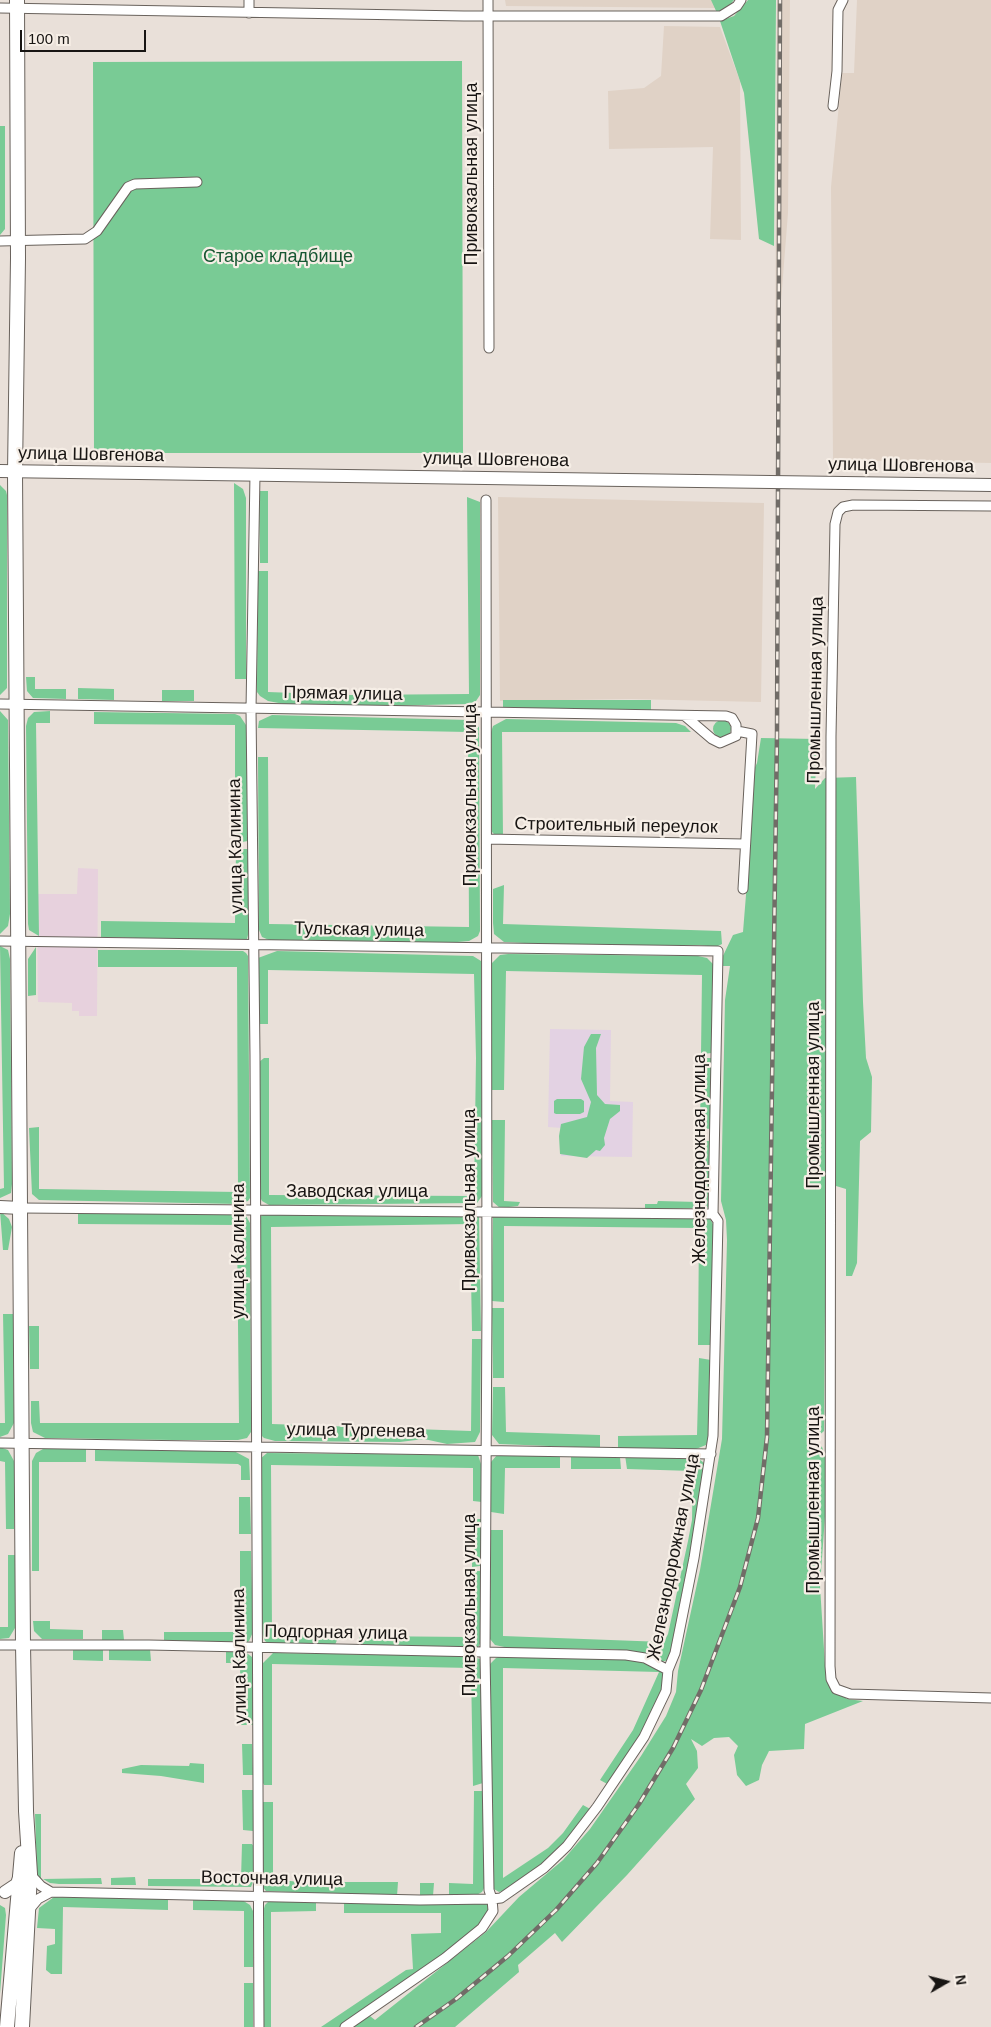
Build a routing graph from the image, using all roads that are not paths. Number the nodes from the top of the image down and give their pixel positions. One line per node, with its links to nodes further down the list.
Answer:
1 (249, 0): 7 (street)
2 (488, 0): 8 (street, Привокзальная улица)
3 (741, 0): 8 (street)
4 (842, 0): 9 (street)
5 (18, 5): 6 (street); 7 (street); 12 (main road)
6 (0, 8)
7 (249, 13): 8 (street)
8 (488, 16): 13 (street, Привокзальная улица)
9 (833, 106)
10 (197, 182): 12 (street)
11 (0, 240): 12 (street)
12 (17, 240): 15 (main road)
13 (489, 348)
14 (0, 471): 15 (street, улица Шовгенова)
15 (15, 472): 16 (street, улица Шовгенова); 21 (main road)
16 (255, 474): 17 (street, улица Шовгенова, bridge); 22 (street, улица Калинина)
17 (991, 485)
18 (486, 500): 23 (street, Привокзальная улица)
19 (991, 506): 49 (street, Промышленная улица)
20 (0, 704): 21 (street, Прямая улица)
21 (17, 705): 22 (street, Прямая улица); 30 (main road)
22 (251, 709): 23 (street, Прямая улица); 31 (street, улица Калинина)
23 (487, 712): 24 (street, Прямая улица); 26 (street, Привокзальная улица)
24 (685, 716): 25 (street, Прямая улица); 25 (street)
25 (737, 731): 27 (street)
26 (487, 839): 27 (street, Строительный переулок); 32 (street, Привокзальная улица)
27 (744, 844): 28 (street)
28 (743, 889)
29 (0, 941): 30 (street, Тульская улица)
30 (19, 941): 31 (street, Тульская улица); 35 (main road)
31 (254, 945): 32 (street, Тульская улица); 36 (street, улица Калинина)
32 (487, 949): 33 (street, Тульская улица); 37 (street, Привокзальная улица)
33 (718, 952): 38 (street, Железнодорожная улица)
34 (0, 1207): 35 (street, Заводская улица)
35 (21, 1208): 36 (street, Заводская улица); 40 (main road)
36 (254, 1209): 37 (street, Заводская улица); 41 (street, улица Калинина)
37 (486, 1211): 38 (street, Заводская улица); 42 (street, Привокзальная улица)
38 (713, 1214): 43 (street, Железнодорожная улица)
39 (0, 1443): 40 (street, улица Тургенева)
40 (23, 1443): 41 (street, улица Тургенева); 45 (main road)
41 (255, 1447): 42 (street, улица Тургенева); 46 (street, улица Калинина)
42 (486, 1449): 43 (street, улица Тургенева); 47 (street, Привокзальная улица)
43 (711, 1454): 48 (street, Железнодорожная улица)
44 (0, 1645): 45 (street, Подгорная улица)
45 (23, 1645): 46 (street, Подгорная улица); 50 (main road)
46 (256, 1648): 47 (street, Подгорная улица); 53 (street, улица Калинина)
47 (485, 1653): 48 (street, Подгорная улица); 54 (street, Привокзальная улица)
48 (668, 1670): 54 (street, Железнодорожная улица)
49 (991, 1698)
50 (25, 1875): 51 (street); 52 (street); 55 (main road)
51 (3, 1892): 55 (street)
52 (51, 1892): 53 (street, Восточная улица); 55 (street)
53 (259, 1896): 54 (street, Восточная улица); 58 (street, улица Калинина)
54 (492, 1899): 59 (street)
55 (21, 1910): 56 (main road); 57 (main road)
56 (7, 2027)
57 (22, 2027)
58 (258, 2027)
59 (345, 2027)

